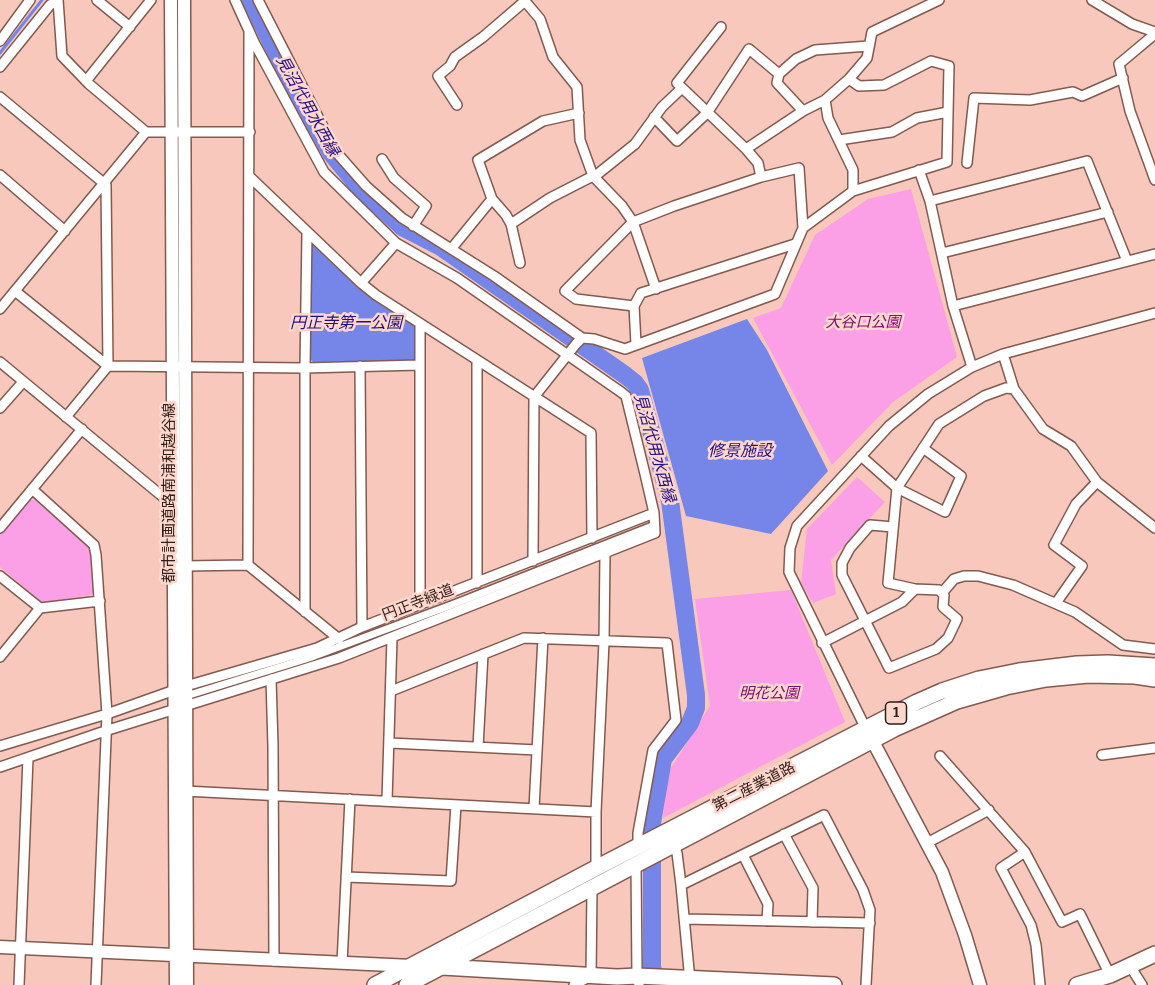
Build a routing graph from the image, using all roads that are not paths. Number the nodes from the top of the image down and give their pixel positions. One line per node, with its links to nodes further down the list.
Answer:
1 (30, 0): 16 (street)
2 (58, 0): 18 (street); 22 (street)
3 (97, 0): 12 (street)
4 (151, 0): 12 (street)
5 (171, 0): 34 (street, 都市計画道路南浦和越谷線)
6 (184, 0): 35 (street, 都市計画道路南浦和越谷線)
7 (235, 0): 14 (street)
8 (258, 0): 53 (street)
9 (524, 0): 26 (street); 29 (street)
10 (939, 0): 17 (street)
11 (1092, 0): 15 (street)
12 (130, 27): 22 (street)
13 (721, 27): 23 (street)
14 (249, 31): 33 (street); 57 (street)
15 (1155, 33): 20 (street)
16 (0, 40)
17 (869, 46): 19 (street); 21 (street)
18 (0, 68)
19 (779, 74): 27 (street); 30 (street)
20 (1123, 78): 39 (street); 45 (street)
21 (849, 79): 25 (street); 28 (street)
22 (86, 81): 32 (street)
23 (682, 88): 30 (street); 31 (street)
24 (0, 97): 46 (street)
25 (825, 100): 27 (street); 36 (street)
26 (457, 105)
27 (803, 111): 37 (street)
28 (948, 112): 36 (street); 40 (street)
29 (579, 113): 41 (street); 48 (street)
30 (707, 113): 31 (street); 37 (street)
31 (654, 117): 41 (street)
32 (146, 132): 34 (street); 46 (street)
33 (249, 132): 35 (street); 43 (street)
34 (171, 133): 35 (street); 78 (street, 都市計画道路南浦和越谷線)
35 (185, 133): 78 (street, 都市計画道路南浦和越谷線)
36 (839, 140): 47 (street)
37 (746, 149): 44 (street)
38 (382, 159): 53 (street)
39 (966, 163)
40 (919, 171): 47 (street); 49 (street)
41 (594, 176): 51 (street); 52 (street)
42 (1, 177): 55 (street)
43 (250, 177): 56 (street); 82 (street)
44 (761, 177): 51 (street); 54 (street)
45 (1155, 180)
46 (104, 183): 55 (street); 80 (street)
47 (853, 191): 54 (street)
48 (492, 199): 52 (street); 59 (street)
49 (930, 201): 50 (street); 60 (street)
50 (1108, 212): 60 (street); 62 (street)
51 (633, 222): 65 (street); 67 (street)
52 (511, 224): 63 (street)
53 (413, 226): 59 (street)
54 (803, 228): 58 (street)
55 (65, 231): 66 (street)
56 (307, 232): 64 (street); 84 (street)
57 (396, 243): 64 (street); 74 (street)
58 (795, 244): 65 (street); 73 (street)
59 (452, 248): 72 (street)
60 (942, 252): 68 (street)
61 (1155, 254): 62 (street)
62 (1127, 261): 68 (street)
63 (520, 263)
64 (361, 283): 71 (street)
65 (656, 288): 67 (street)
66 (15, 291): 69 (street); 80 (street)
67 (634, 306): 73 (street)
68 (953, 306): 83 (street)
69 (0, 309)
70 (1155, 313): 75 (street)
71 (420, 324): 76 (street); 79 (street)
72 (579, 341): 73 (street); 74 (street)
73 (636, 344)
74 (566, 354): 87 (street); 97 (street)
75 (1003, 354): 83 (street); 86 (street)
76 (477, 360): 87 (street); 108 (street)
77 (0, 362): 85 (street)
78 (179, 365): 80 (street); 82 (street); 96 (street, 都市計画道路南浦和越谷線); 106 (street, 都市計画道路南浦和越谷線)
79 (418, 365): 81 (street); 114 (street)
80 (108, 366): 89 (street)
81 (360, 366): 84 (street); 119 (street)
82 (248, 367): 84 (street); 105 (street)
83 (972, 367): 92 (street)
84 (304, 368): 117 (street)
85 (23, 382): 88 (street); 89 (street)
86 (1014, 389): 91 (street); 93 (street)
87 (534, 397): 102 (street); 104 (street)
88 (0, 408)
89 (66, 417): 90 (street)
90 (82, 429): 95 (street); 96 (street)
91 (923, 448): 94 (street); 94 (street)
92 (861, 456): 94 (street); 124 (street)
93 (1097, 482): 100 (street); 113 (street)
94 (897, 488): 98 (street)
95 (32, 489): 99 (street); 112 (street)
96 (174, 506): 132 (street, 都市計画道路南浦和越谷線)
97 (654, 513): 101 (street); 102 (street)
98 (893, 527): 109 (street); 118 (street)
99 (0, 528)
100 (1155, 528)
101 (655, 529): 103 (street); 116 (street, 円正寺緑道)
102 (592, 538): 104 (street)
103 (605, 554): 116 (street); 123 (street)
104 (533, 561): 108 (street)
105 (248, 565): 106 (street); 117 (street)
106 (185, 566): 132 (street, 都市計画道路南浦和越谷線)
107 (0, 576): 115 (street)
108 (477, 584): 111 (street)
109 (915, 589): 110 (street); 118 (street)
110 (942, 593): 113 (street); 118 (street)
111 (449, 594): 114 (street); 116 (street)
112 (100, 601): 115 (street); 133 (street)
113 (1056, 603): 125 (street)
114 (420, 605): 119 (street)
115 (40, 608): 127 (street)
116 (456, 608): 120 (street); 132 (street, 円正寺緑道)
117 (305, 612): 122 (street)
118 (865, 621): 124 (street)
119 (362, 627): 122 (street)
120 (392, 638): 129 (street); 131 (street)
121 (543, 638): 123 (street); 126 (street); 140 (street)
122 (339, 639): 132 (street)
123 (604, 642): 152 (street); 155 (street)
124 (822, 643): 135 (street)
125 (1155, 649)
126 (483, 654): 131 (street); 138 (street)
127 (0, 657)
128 (1155, 666): 135 (main road, 第二産業道路 / 1)
129 (271, 679): 132 (street); 146 (street)
130 (1155, 679): 135 (main road, 第二産業道路 / 1)
131 (391, 691): 136 (street)
132 (182, 697): 133 (street); 134 (street); 145 (street, 都市計画道路南浦和越谷線); 170 (street, 都市計画道路南浦和越谷線)
133 (107, 714): 134 (street); 137 (street)
134 (105, 731): 143 (street); 168 (street)
135 (869, 735): 154 (street); 155 (main road, 第二産業道路 / 1)
136 (390, 743): 138 (street); 148 (street)
137 (0, 746)
138 (478, 747): 140 (street)
139 (1155, 748): 141 (street)
140 (537, 750): 150 (street)
141 (1102, 755)
142 (940, 756): 151 (street)
143 (28, 758): 144 (street); 167 (street)
144 (0, 767)
145 (185, 791): 146 (street); 170 (street, 都市計画道路南浦和越谷線)
146 (273, 795): 147 (street); 171 (street)
147 (350, 799): 148 (street); 159 (street)
148 (387, 801): 149 (street)
149 (456, 805): 150 (street); 159 (street)
150 (534, 808): 152 (street)
151 (989, 810): 154 (street); 156 (street)
152 (596, 812): 158 (street)
153 (784, 834): 157 (street); 164 (street); 165 (street)
154 (927, 843): 189 (street)
155 (651, 849): 158 (main road, 第二産業道路 / 1); 160 (street); 161 (main road, 第二産業道路 / 1); 177 (street)
156 (1025, 852): 176 (street); 190 (street)
157 (743, 855): 160 (street); 163 (street)
158 (596, 868): 173 (main road, 第二産業道路 / 1)
159 (346, 877): 172 (street)
160 (681, 885): 162 (street)
161 (592, 888): 175 (main road, 第二産業道路 / 1); 178 (street)
162 (685, 919): 163 (street); 179 (street)
163 (766, 921): 164 (street)
164 (812, 922): 165 (street)
165 (870, 923): 188 (street)
166 (0, 947): 167 (street)
167 (21, 948): 168 (street); 180 (street)
168 (97, 952): 170 (street); 181 (street)
169 (1155, 954): 174 (main road)
170 (181, 957): 171 (street); 182 (street, 都市計画道路南浦和越谷線); 183 (street, 都市計画道路南浦和越谷線)
171 (274, 961): 172 (street)
172 (342, 963): 173 (street)
173 (412, 966): 175 (main road, 1); 184 (main road, 第二産業道路 / 1)
174 (1130, 966): 176 (main road); 192 (street)
175 (441, 967): 178 (main road, 1); 185 (main road, 第二産業道路 / 1)
176 (1110, 975): 191 (main road)
177 (640, 979): 178 (main road, 1); 179 (main road, 1)
178 (590, 980): 186 (street)
179 (691, 982): 187 (main road, 1)
180 (19, 985)
181 (96, 985)
182 (176, 985)
183 (187, 985)
184 (375, 985)
185 (406, 985)
186 (574, 985)
187 (834, 985)
188 (866, 985)
189 (980, 985)
190 (1040, 985)
191 (1077, 985)
192 (1142, 985)

